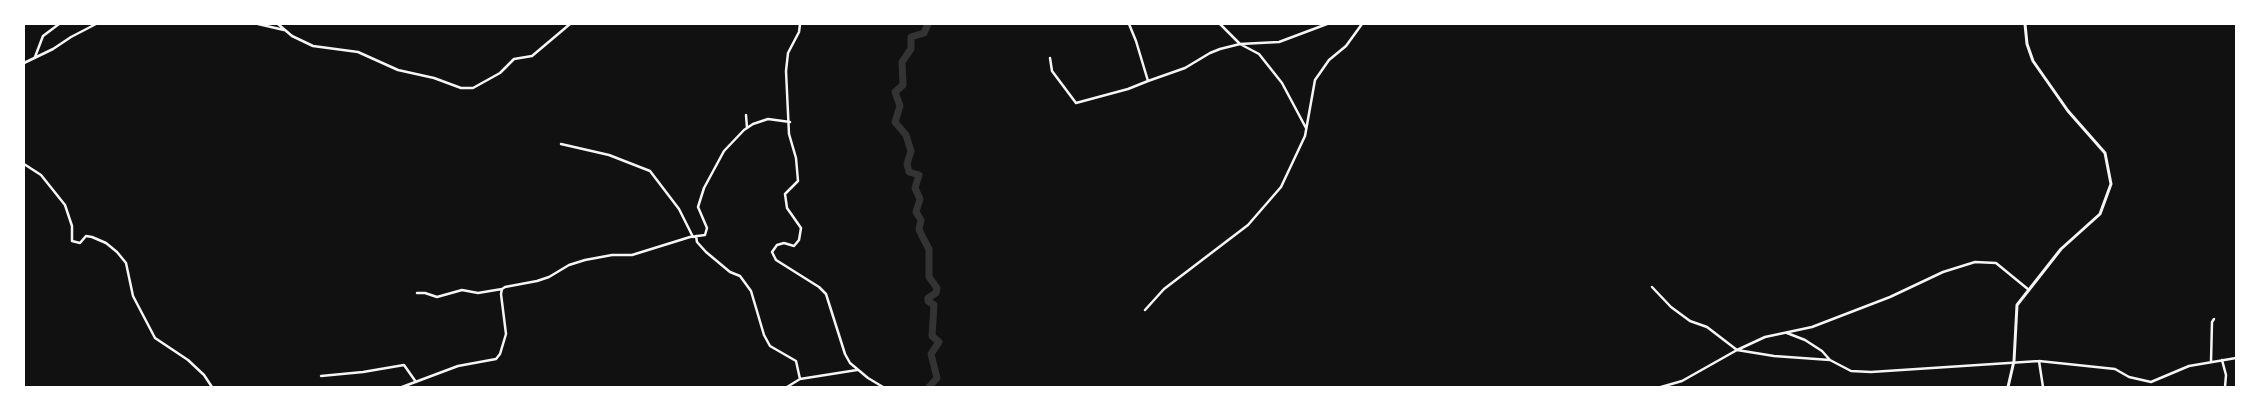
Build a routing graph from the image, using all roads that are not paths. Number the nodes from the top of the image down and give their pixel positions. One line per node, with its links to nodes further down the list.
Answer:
1 (59, 24): 14 (street)
2 (96, 24): 14 (street)
3 (258, 24): 12 (street)
4 (278, 24): 12 (street)
5 (570, 24): 12 (street)
6 (800, 24): 19 (street)
7 (1129, 24): 17 (street)
8 (1220, 24): 13 (street)
9 (1326, 24): 13 (street)
10 (1362, 24): 21 (street)
11 (2026, 24): 27 (street)
12 (286, 31)
13 (1240, 44): 17 (street); 21 (street)
14 (35, 57): 16 (street)
15 (1050, 58): 17 (street)
16 (24, 63)
17 (1148, 81)
18 (746, 115): 20 (street)
19 (790, 122): 20 (street); 39 (street)
20 (747, 128): 24 (street)
21 (1306, 128): 29 (street)
22 (561, 144): 24 (street)
23 (24, 164): 43 (street)
24 (695, 237): 26 (street); 41 (street)
25 (1652, 287): 32 (street)
26 (502, 289): 28 (street); 42 (street)
27 (2029, 290): 31 (street); 36 (street)
28 (418, 293)
29 (1145, 310)
30 (2214, 318): 38 (street)
31 (1786, 332): 32 (street); 34 (street)
32 (1736, 350): 34 (street); 47 (street)
33 (2236, 358): 35 (street)
34 (1830, 360): 36 (street)
35 (2222, 360): 38 (street); 50 (street)
36 (2014, 361): 37 (street); 48 (street)
37 (2039, 361): 38 (street); 49 (street)
38 (2212, 362)
39 (857, 370): 41 (street); 46 (street)
40 (321, 376): 42 (street)
41 (800, 379): 45 (street)
42 (416, 382): 44 (street)
43 (212, 387)
44 (402, 387)
45 (787, 387)
46 (883, 387)
47 (1661, 387)
48 (2008, 387)
49 (2043, 387)
50 (2225, 387)

